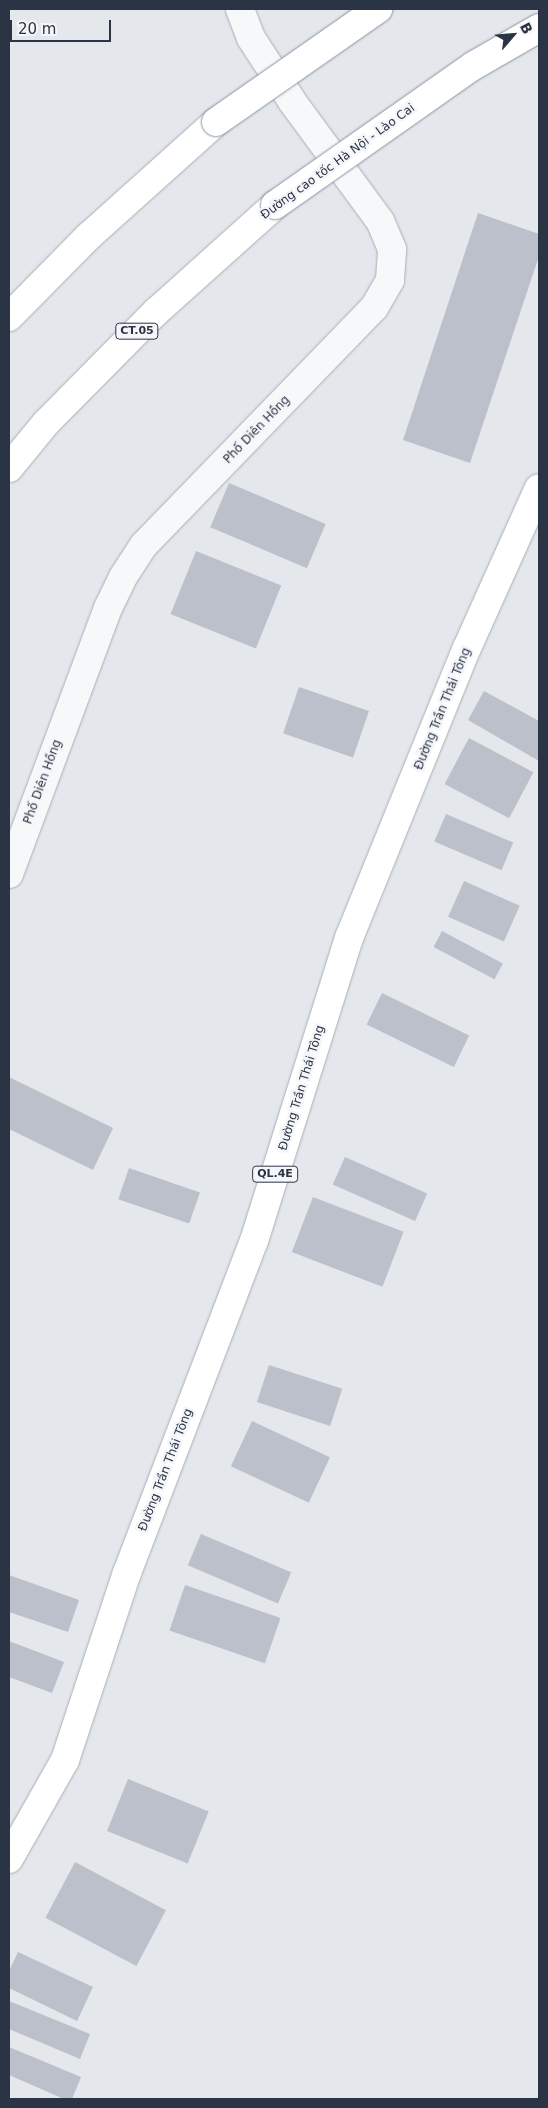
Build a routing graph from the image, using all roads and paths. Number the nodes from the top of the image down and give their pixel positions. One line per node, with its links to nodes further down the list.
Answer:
1 (240, 9): 7 (street, Phố Diên Hồng)
2 (378, 9): 4 (main road, bridge)
3 (539, 28): 5 (main road, Đường cao tốc Hà Nội - Lào Cai / CT.05, bridge)
4 (9, 317)
5 (9, 468)
6 (539, 488): 8 (main road, Đường Trần Thái Tông / QL.4E)
7 (9, 874)
8 (9, 1859)

